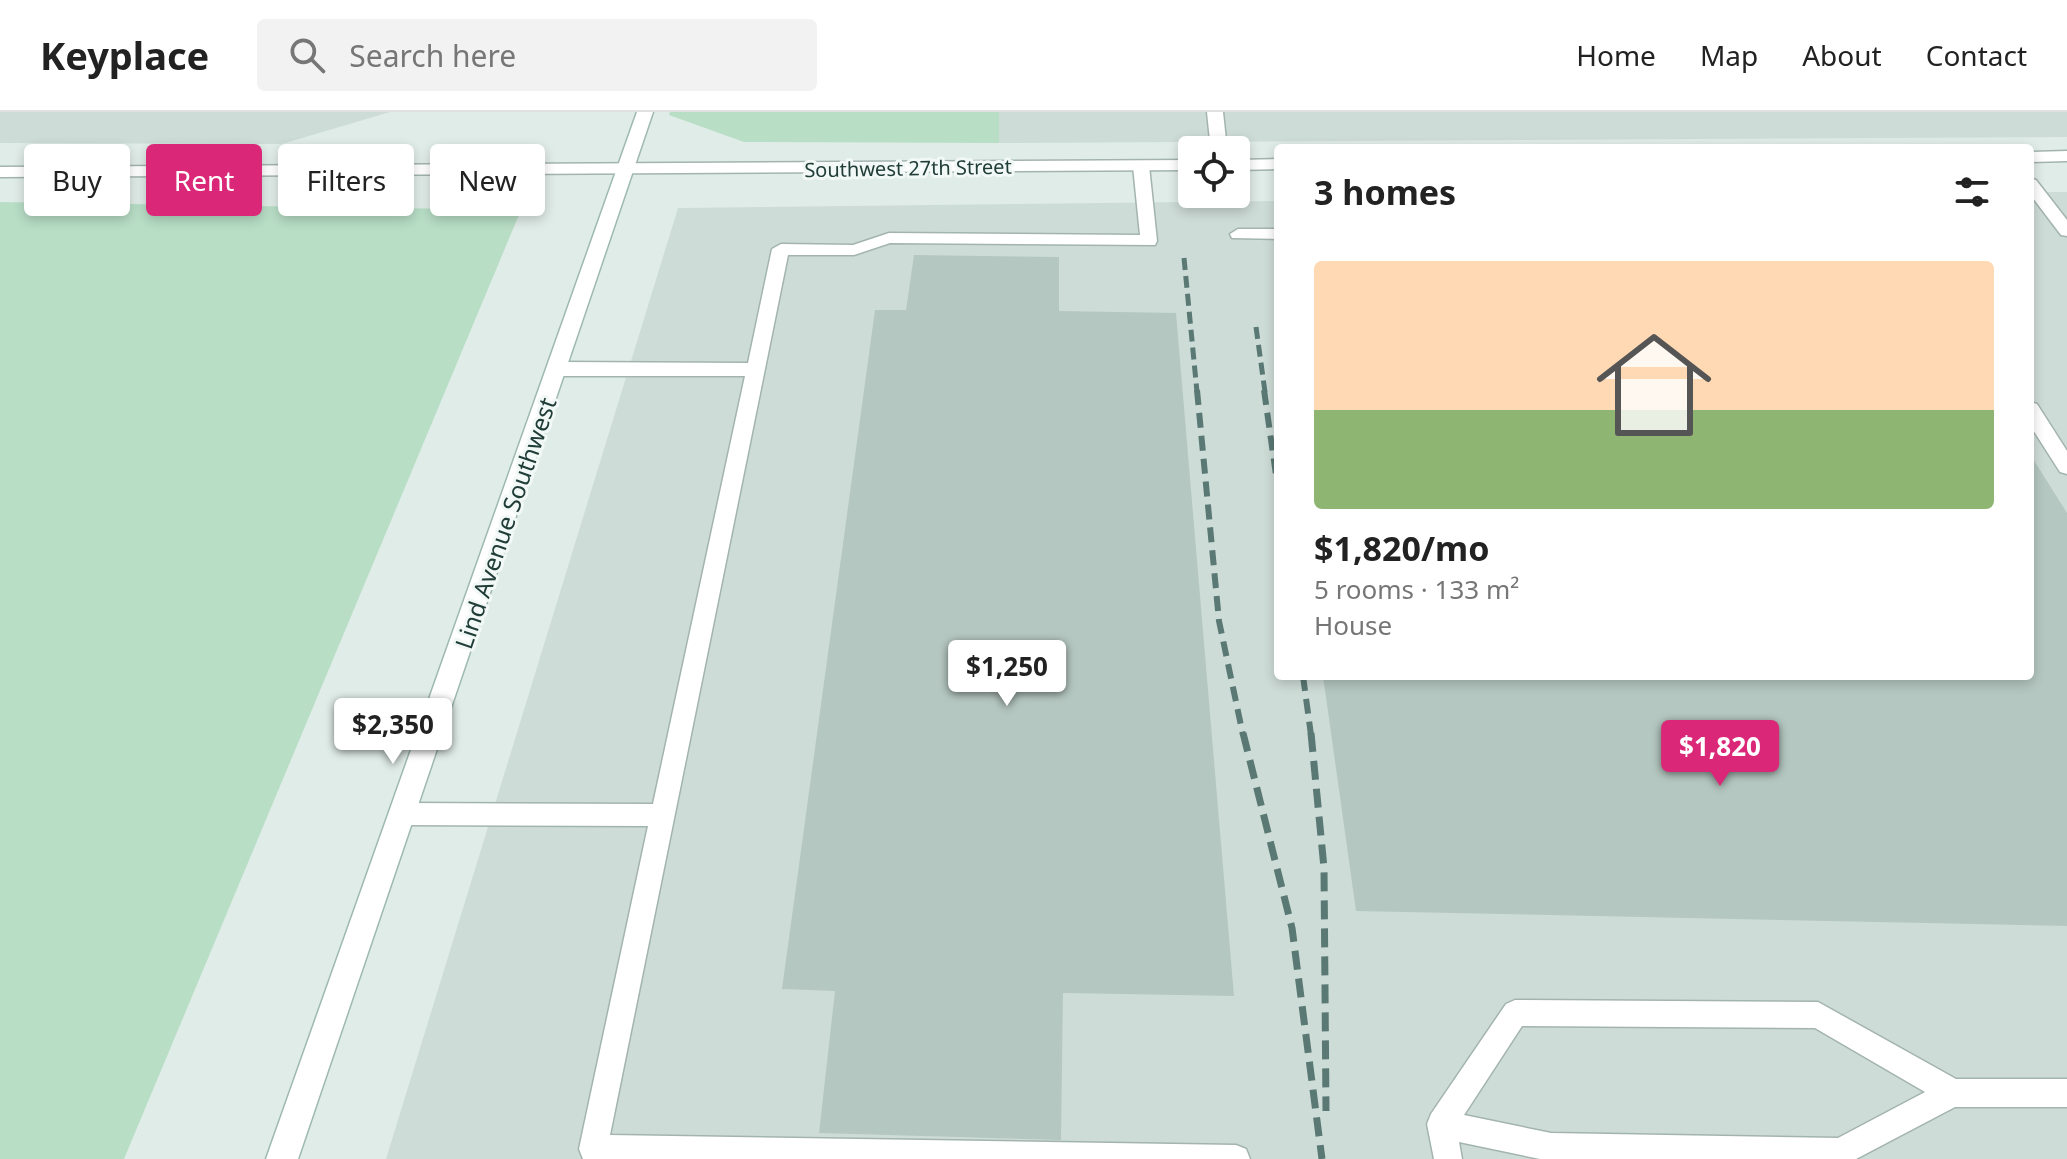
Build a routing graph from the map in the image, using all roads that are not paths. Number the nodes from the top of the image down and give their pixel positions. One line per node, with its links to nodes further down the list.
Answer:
1 (645, 112): 10 (street, Lind Avenue Southwest)
2 (1215, 112): 3 (lane)
3 (1218, 136)
4 (2067, 156): 5 (street)
5 (2034, 157)
6 (1274, 164): 8 (street)
7 (1178, 165): 9 (street, Southwest 27th Street)
8 (1250, 165)
9 (1141, 166): 10 (street, Southwest 27th Street); 17 (lane)
10 (628, 170): 11 (street, Southwest 27th Street); 16 (street, Lind Avenue Southwest)
11 (0, 172)
12 (2034, 188): 13 (lane)
13 (2067, 231)
14 (1238, 234): 15 (lane)
15 (1274, 234)
16 (558, 369): 17 (lane); 20 (street, Lind Avenue Southwest)
17 (756, 370): 21 (lane)
18 (2034, 415): 19 (lane)
19 (2067, 467)
20 (403, 814): 21 (lane); 25 (street, Lind Avenue Southwest)
21 (663, 815): 26 (lane)
22 (1953, 1093): 23 (lane); 24 (lane); 24 (lane)
23 (2067, 1093)
24 (1441, 1124): 27 (lane)
25 (282, 1159)
26 (1236, 1159)
27 (1448, 1159)

